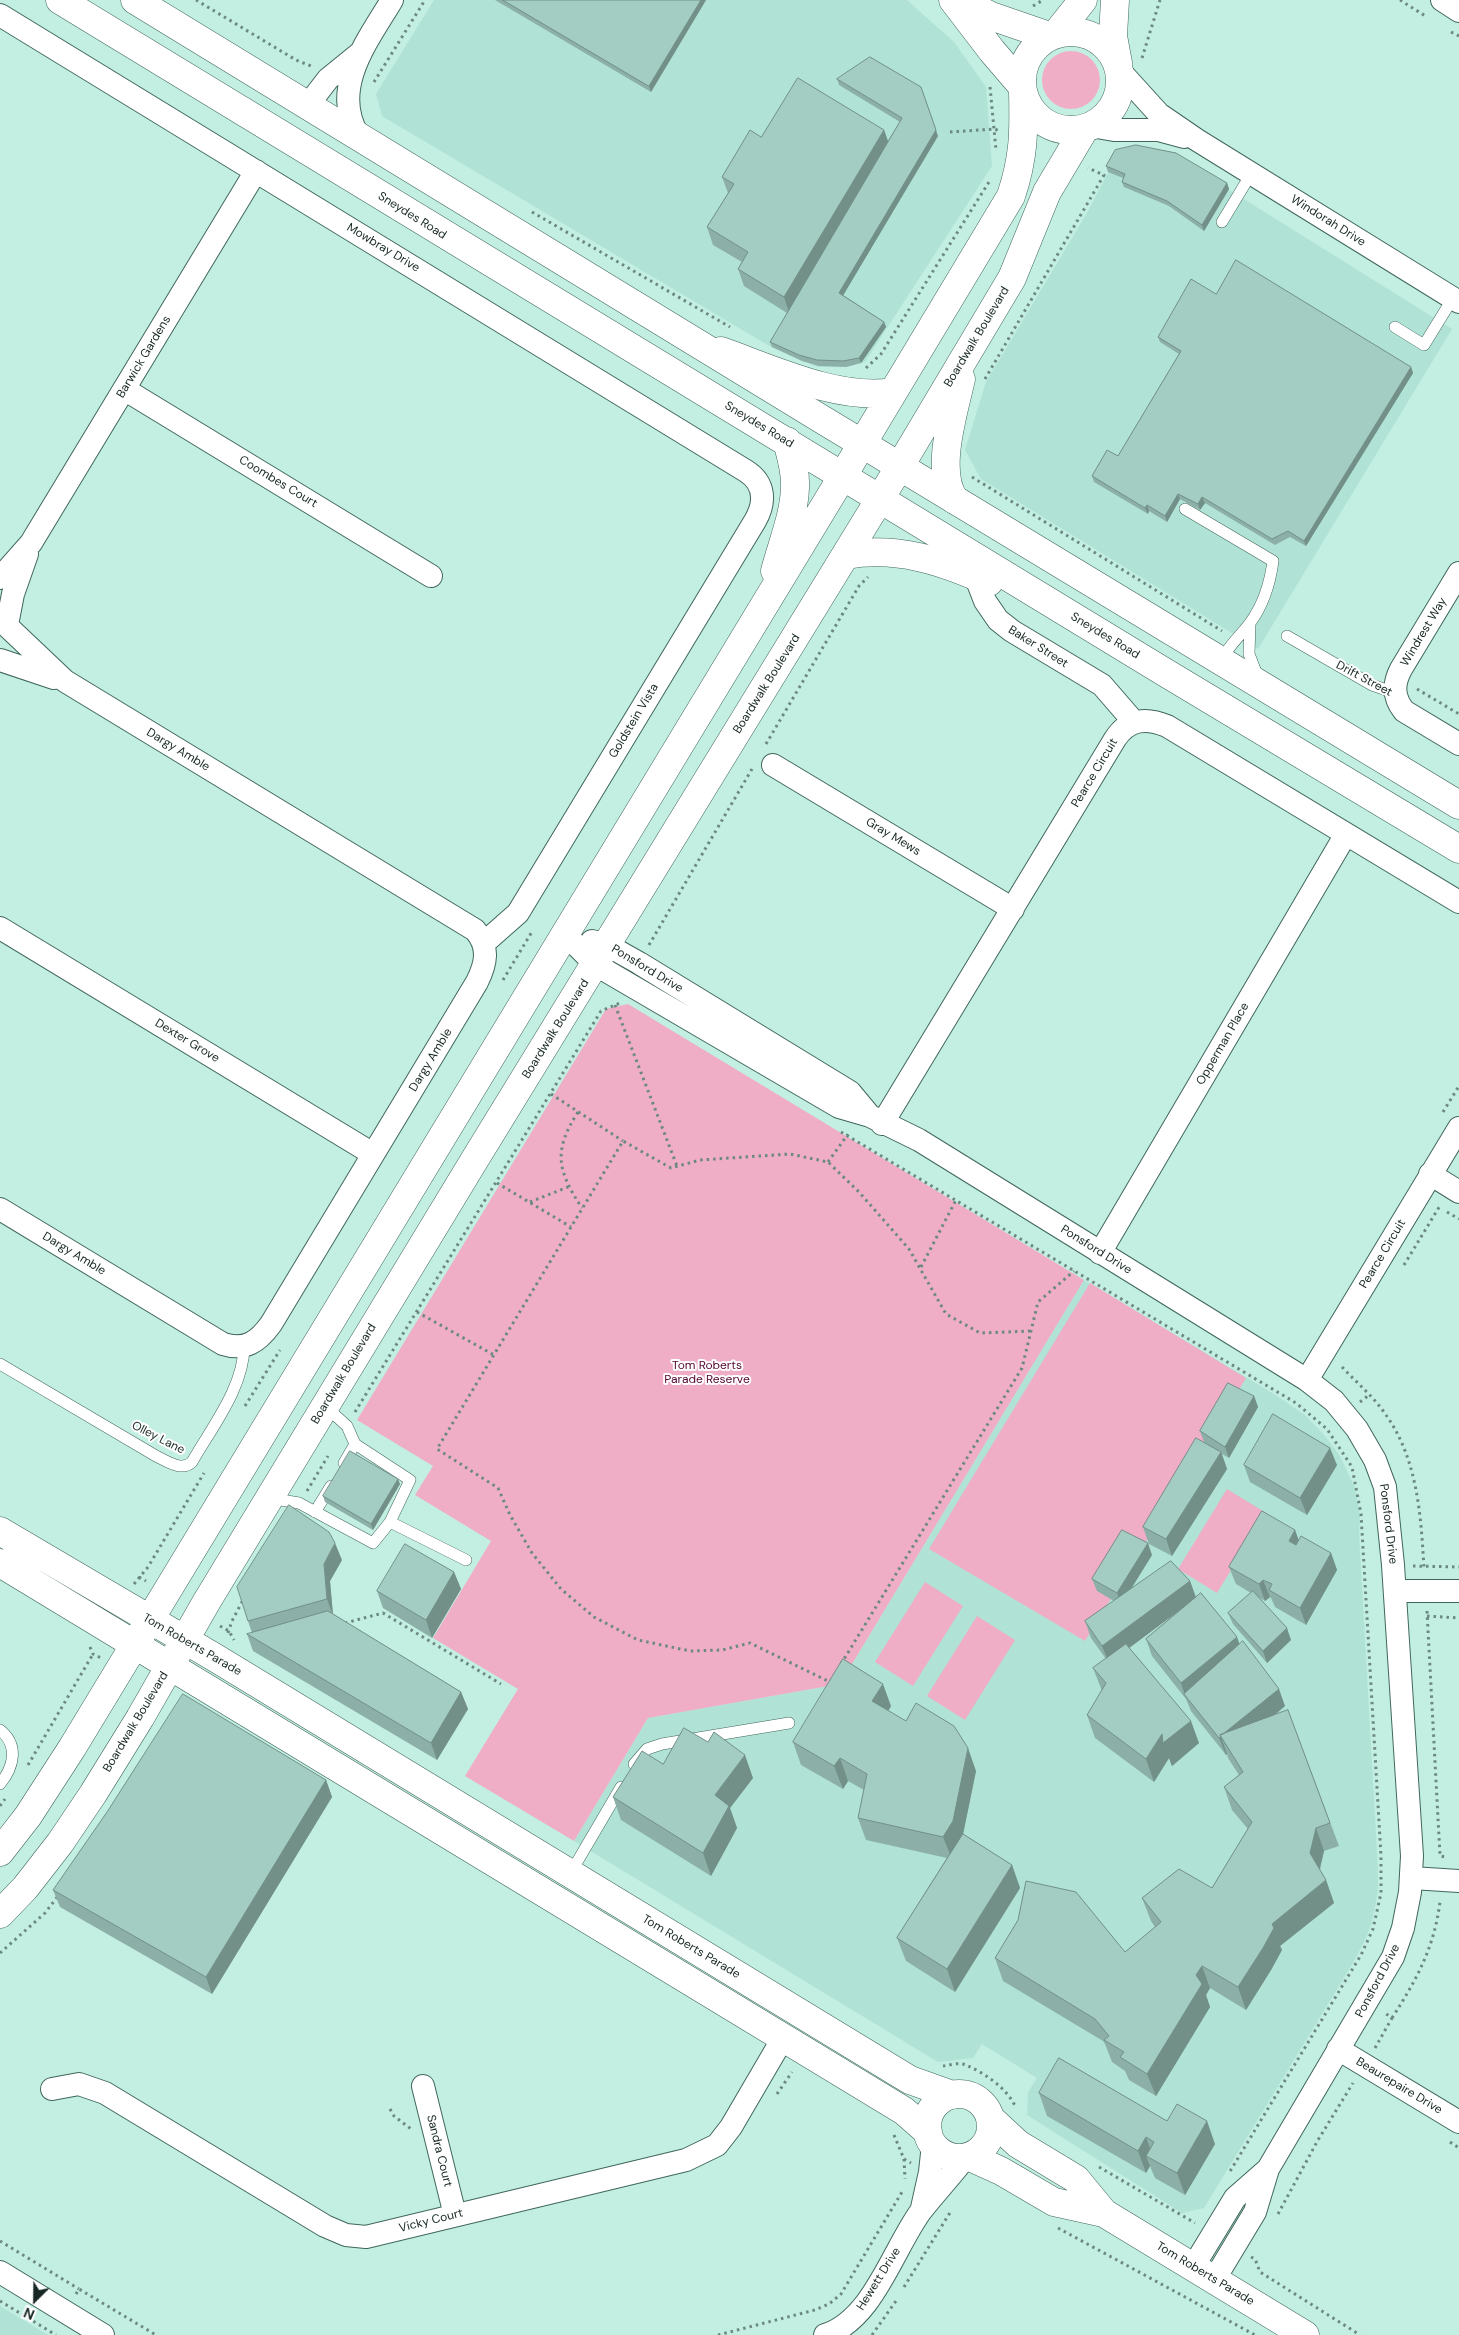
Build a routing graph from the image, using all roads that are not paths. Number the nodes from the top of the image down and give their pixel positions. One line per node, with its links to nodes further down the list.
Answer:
1 (60, 0): 19 (main road, Sneydes Road)
2 (135, 0): 15 (main road)
3 (392, 0): 13 (street)
4 (953, 0): 14 (main road)
5 (960, 0): 11 (main road)
6 (1082, 0): 11 (main road)
7 (1115, 0): 12 (main road)
8 (1442, 0): 9 (street)
9 (1459, 10)
10 (0, 15): 20 (street, Mowbray Drive)
11 (1053, 35): 12 (main road); 14 (main road)
12 (1119, 68): 16 (main road); 18 (street, Windorah Drive)
13 (348, 70): 15 (street); 17 (street)
14 (1023, 89): 16 (main road); 28 (main road)
15 (308, 105): 17 (main road); 19 (main road)
16 (1088, 127): 18 (street, Windorah Drive); 26 (main road, Boardwalk Boulevard)
17 (358, 135): 25 (main road)
18 (1197, 140): 21 (street, Windorah Drive)
19 (328, 164): 29 (main road, Sneydes Road)
20 (256, 171): 27 (street, Barwick Gardens); 33 (street, Mowbray Drive)
21 (1251, 174): 22 (lane); 23 (street, Windorah Drive)
22 (1222, 222)
23 (1456, 300): 24 (lane)
24 (1395, 327)
25 (697, 342): 28 (main road); 30 (main road)
26 (966, 358): 31 (main road, Boardwalk Boulevard); 35 (main road)
27 (124, 389): 37 (street, Barwick Gardens); 41 (street, Coombes Court)
28 (893, 392): 30 (main road)
29 (787, 441): 32 (main road, Sneydes Road); 43 (main road)
30 (862, 444): 31 (main road); 32 (main road)
31 (900, 466): 34 (main road, Boardwalk Boulevard); 35 (main road)
32 (844, 476): 34 (main road, Sneydes Road); 43 (main road)
33 (760, 487): 64 (street, Goldstein Vista)
34 (880, 500): 38 (main road, Boardwalk Boulevard); 39 (main road, Sneydes Road)
35 (955, 500): 47 (main road)
36 (1185, 509): 45 (lane)
37 (31, 543): 42 (street, Barwick Gardens); 44 (street, Barwick Gardens)
38 (846, 555): 39 (main road); 65 (main road, Boardwalk Boulevard)
39 (971, 564): 53 (street, Baker Street); 55 (main road, Sneydes Road)
40 (1459, 573): 52 (street, Windrest Way)
41 (432, 576)
42 (0, 578)
43 (766, 602): 63 (main road)
44 (5, 621): 48 (street, Barwick Gardens); 50 (street, Dargy Amble)
45 (1250, 623): 47 (lane); 51 (lane)
46 (1287, 636): 52 (lane, Drift Street)
47 (1228, 650): 51 (main road); 55 (main road)
48 (0, 651)
49 (0, 660): 50 (street, Dargy Amble)
50 (65, 681): 64 (street, Dargy Amble)
51 (1265, 688): 57 (main road)
52 (1395, 693): 54 (street, Drift Street)
53 (1134, 722): 58 (street); 61 (street, Pearce Circuit)
54 (1459, 744)
55 (1297, 750): 59 (main road, Sneydes Road)
56 (773, 765): 61 (street, Gray Mews)
57 (1459, 805)
58 (1346, 834): 60 (street); 72 (street, Opperman Place)
59 (1459, 849)
60 (1459, 902)
61 (1013, 909): 66 (street, Pearce Circuit)
62 (0, 928): 68 (street, Dexter Grove)
63 (564, 934): 65 (street, Ponsford Drive); 86 (main road)
64 (484, 943): 68 (street, Dargy Amble)
65 (602, 955): 66 (street, Ponsford Drive); 76 (main road, Boardwalk Boulevard)
66 (876, 1120): 72 (street, Ponsford Drive)
67 (1459, 1128): 69 (street, Pearce Circuit)
68 (374, 1154): 73 (street, Dargy Amble)
69 (1430, 1174): 70 (street); 75 (street, Pearce Circuit)
70 (1459, 1192)
71 (0, 1208): 73 (street, Dargy Amble)
72 (1100, 1253): 75 (street, Ponsford Drive)
73 (244, 1346): 74 (lane, Olley Lane)
74 (0, 1364)
75 (1307, 1380): 84 (street, Ponsford Drive)
76 (325, 1406): 77 (lane); 78 (main road, Boardwalk Boulevard)
77 (355, 1444): 79 (lane); 80 (lane)
78 (269, 1498): 79 (lane); 87 (main road, Boardwalk Boulevard)
79 (315, 1512): 80 (lane)
80 (390, 1522): 82 (lane)
81 (0, 1531): 86 (main road, Tom Roberts Parade)
82 (466, 1560)
83 (0, 1563): 88 (main road)
84 (1395, 1591): 85 (street); 99 (street, Ponsford Drive)
85 (1459, 1592)
86 (149, 1620): 87 (main road, Tom Roberts Parade); 88 (main road)
87 (184, 1640): 89 (main road, Boardwalk Boulevard); 92 (main road, Tom Roberts Parade)
88 (133, 1644): 89 (main road); 97 (main road)
89 (169, 1666): 94 (main road); 101 (main road, Boardwalk Boulevard)
90 (789, 1723): 98 (lane)
91 (0, 1730): 93 (lane)
92 (382, 1761): 94 (main road); 95 (main road, Tom Roberts Parade)
93 (0, 1784)
94 (367, 1786): 96 (main road)
95 (433, 1790): 96 (main road); 98 (main road, Tom Roberts Parade)
96 (437, 1828): 102 (main road)
97 (0, 1852)
98 (570, 1874): 106 (main road, Tom Roberts Parade)
99 (1412, 1878): 100 (street); 103 (street, Ponsford Drive)
100 (1459, 1881)
101 (0, 1914)
102 (783, 2038): 109 (main road); 114 (street, Vicky Court)
103 (1338, 2049): 108 (street, Beaurepaire Drive); 111 (street, Ponsford Drive)
104 (423, 2086): 114 (street, Sandra Court)
105 (52, 2089): 114 (street, Vicky Court)
106 (952, 2095): 107 (main road); 109 (main road)
107 (991, 2119): 110 (main road); 113 (main road, Tom Roberts Parade)
108 (1459, 2122)
109 (930, 2138): 110 (main road); 112 (street, Hewett Drive)
110 (967, 2157): 112 (street, Hewett Drive); 113 (main road, Tom Roberts Parade)
111 (1268, 2169): 116 (street, Ponsford Drive); 116 (street, Ponsford Drive)
112 (921, 2211): 118 (street, Hewett Drive)
113 (1104, 2213): 116 (main road, Tom Roberts Parade)
114 (455, 2215)
115 (0, 2272): 117 (street)
116 (1204, 2273): 119 (main road, Tom Roberts Parade)
117 (103, 2335)
118 (826, 2335)
119 (1305, 2335)

